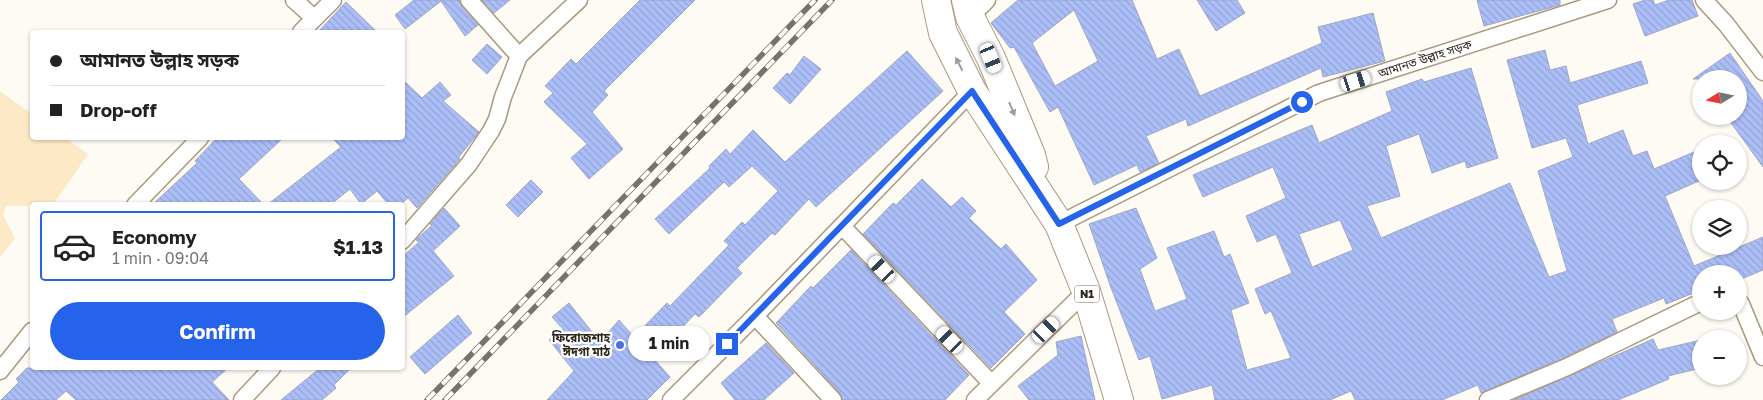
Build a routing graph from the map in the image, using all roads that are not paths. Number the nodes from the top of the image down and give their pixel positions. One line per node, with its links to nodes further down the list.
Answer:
1 (294, 0): 9 (street)
2 (333, 0): 9 (street)
3 (469, 0): 11 (street)
4 (580, 0): 11 (street)
5 (936, 0): 13 (highway, N1, one-way to 5)
6 (1608, 0): 17 (street, আমানত উল্লাহ সড়ক)
7 (1704, 0): 12 (street)
8 (974, 6): 15 (highway, N1, one-way to 15)
9 (314, 18): 10 (street)
10 (303, 30)
11 (519, 56): 19 (street)
12 (1763, 72)
13 (972, 91): 15 (highway, N1); 18 (street)
14 (198, 140): 16 (street)
15 (1040, 195): 17 (highway, N1)
16 (138, 202)
17 (1059, 224): 20 (highway, N1)
18 (842, 226): 22 (street); 28 (street)
19 (405, 238)
20 (1086, 291): 28 (street); 33 (highway, N1)
21 (1692, 306): 34 (street)
22 (755, 316): 30 (street); 31 (street)
23 (1747, 318): 25 (street)
24 (30, 334): 27 (street)
25 (1763, 357)
26 (270, 370): 29 (street)
27 (0, 371)
28 (991, 383): 32 (street)
29 (242, 400)
30 (671, 400)
31 (833, 400)
32 (975, 400)
33 (1119, 400)
34 (1488, 400)

